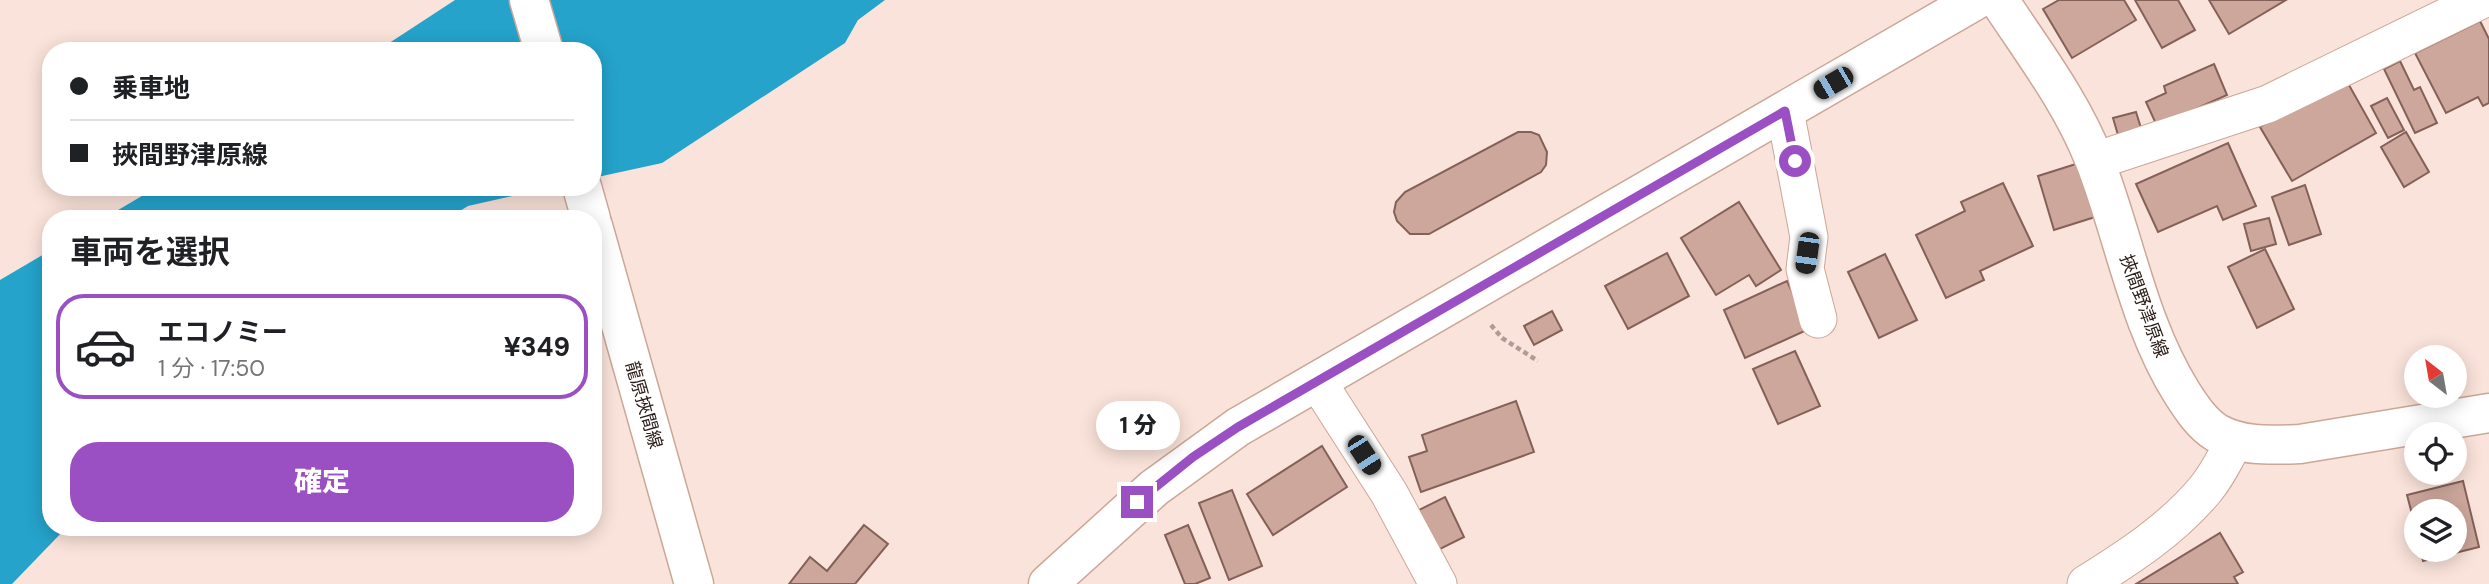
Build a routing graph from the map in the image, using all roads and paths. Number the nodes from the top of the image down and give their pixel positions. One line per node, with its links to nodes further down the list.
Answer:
1 (529, 0): 5 (main road)
2 (1976, 0): 6 (main road)
3 (1999, 0): 7 (main road, 挾間野津原線)
4 (2482, 0): 7 (street)
5 (541, 42)
6 (1785, 111): 9 (main road); 10 (street)
7 (2095, 161): 14 (main road, 挾間野津原線)
8 (602, 258): 15 (main road, 龍原挾間線)
9 (1466, 295): 11 (path); 12 (main road)
10 (1818, 319)
11 (1538, 361)
12 (1317, 381): 16 (main road); 17 (street)
13 (2489, 413): 14 (main road, 挾間野津原線)
14 (2235, 440): 18 (street)
15 (694, 584)
16 (1048, 584)
17 (1438, 584)
18 (2086, 584)

